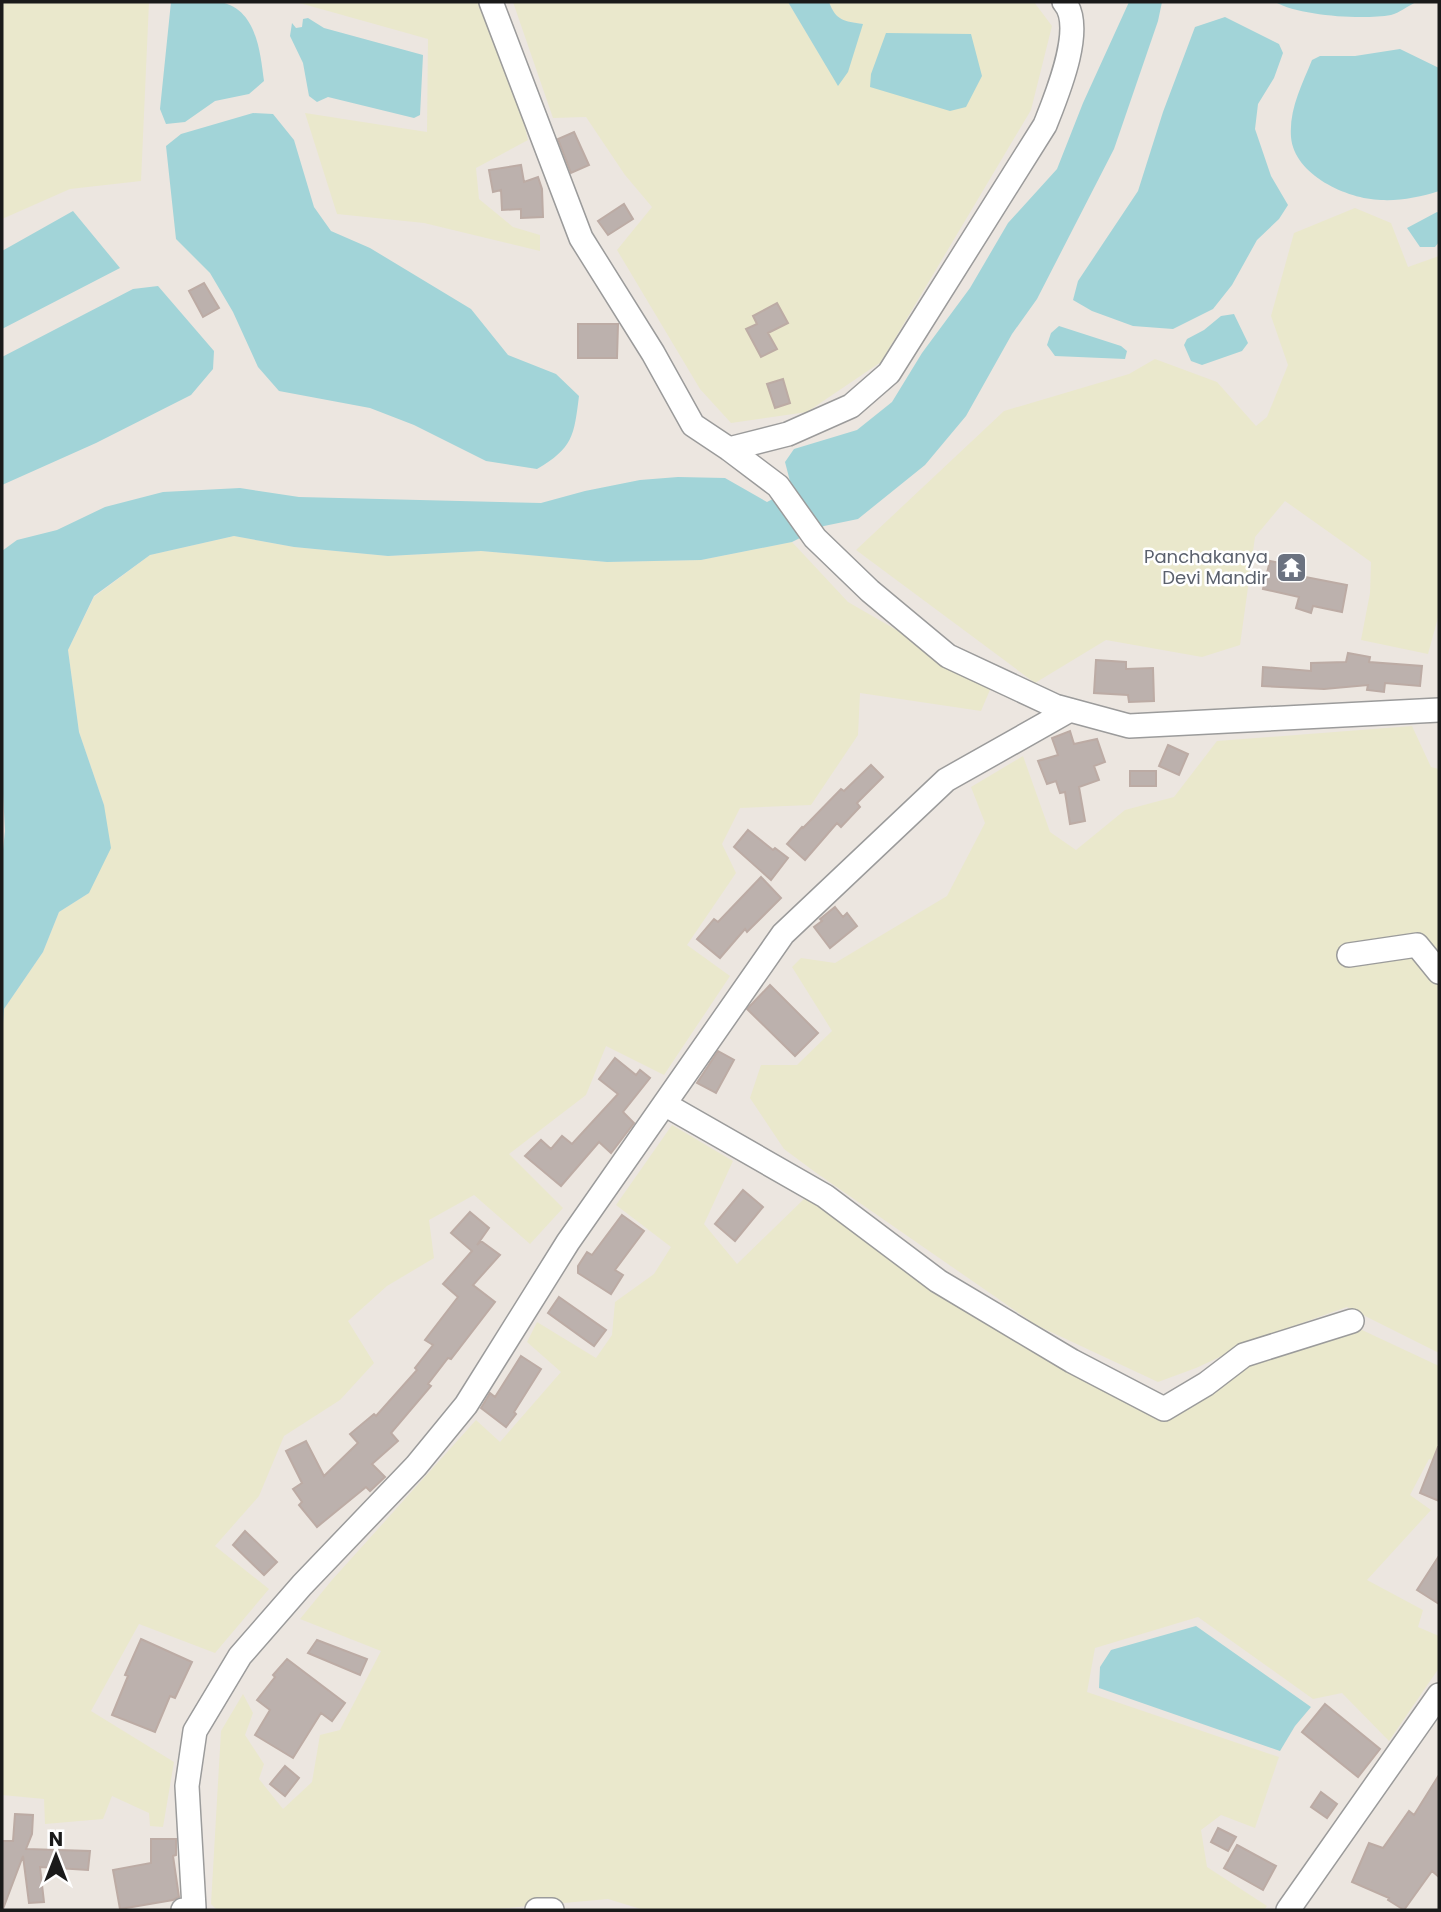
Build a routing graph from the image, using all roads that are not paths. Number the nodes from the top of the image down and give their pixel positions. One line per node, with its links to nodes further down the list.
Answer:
1 (491, 2): 3 (street)
2 (1064, 2): 3 (street)
3 (729, 449): 4 (street)
4 (1070, 710): 5 (street); 8 (street)
5 (1439, 710)
6 (1349, 955): 7 (street)
7 (1439, 972)
8 (666, 1105): 9 (street); 11 (street)
9 (1352, 1321)
10 (1439, 1696): 14 (street)
11 (191, 1909)
12 (537, 1910): 13 (street)
13 (552, 1910)
14 (1288, 1910)

